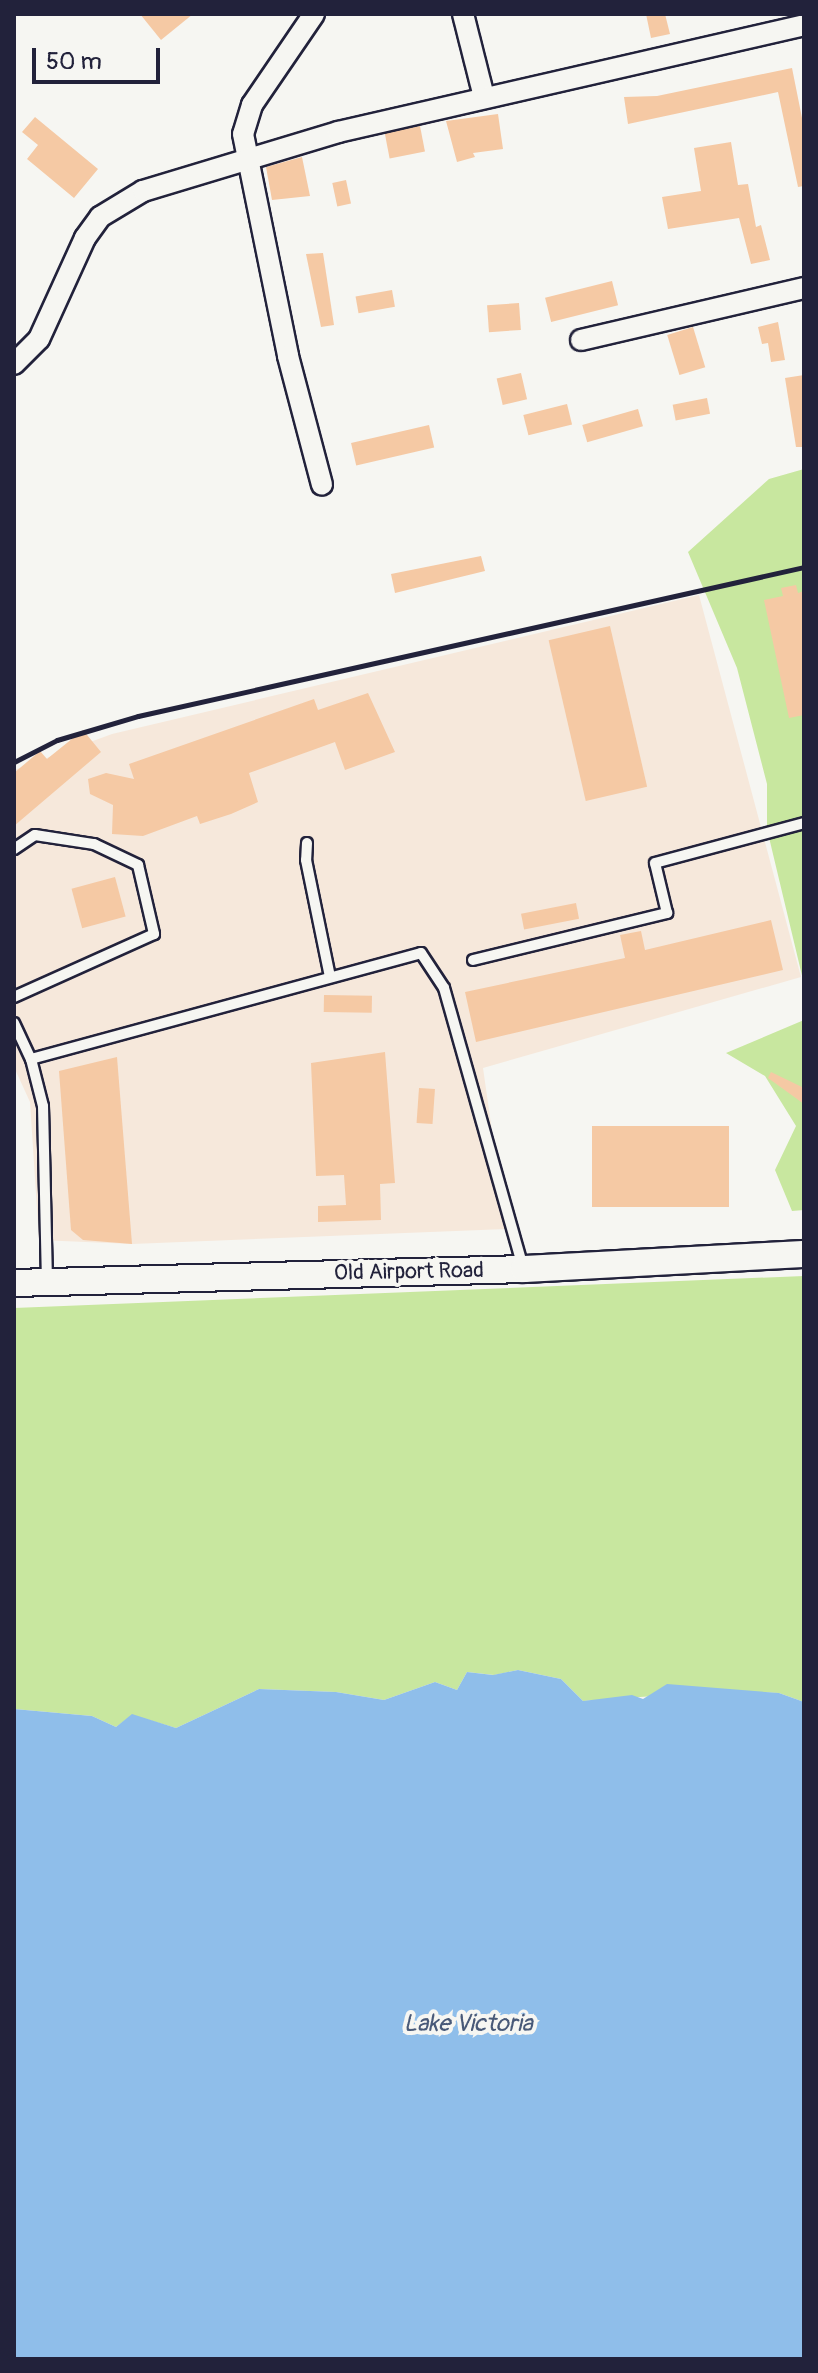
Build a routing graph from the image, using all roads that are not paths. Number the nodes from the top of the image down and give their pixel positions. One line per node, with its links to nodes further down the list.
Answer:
1 (314, 14): 5 (street)
2 (463, 14): 4 (street)
3 (804, 25): 4 (street)
4 (484, 97): 5 (street)
5 (251, 159): 8 (street); 9 (street)
6 (804, 288): 7 (street)
7 (581, 340)
8 (14, 364)
9 (322, 485)
10 (804, 823): 13 (lane)
11 (307, 843): 14 (lane)
12 (14, 849): 15 (lane)
13 (473, 960)
14 (330, 977): 17 (lane); 19 (lane)
15 (14, 997)
16 (14, 1023): 17 (lane)
17 (31, 1059): 20 (lane)
18 (804, 1254): 19 (main road, Old Airport Road)
19 (524, 1269): 20 (main road, Old Airport Road)
20 (47, 1281): 21 (main road, Old Airport Road)
21 (14, 1283)

